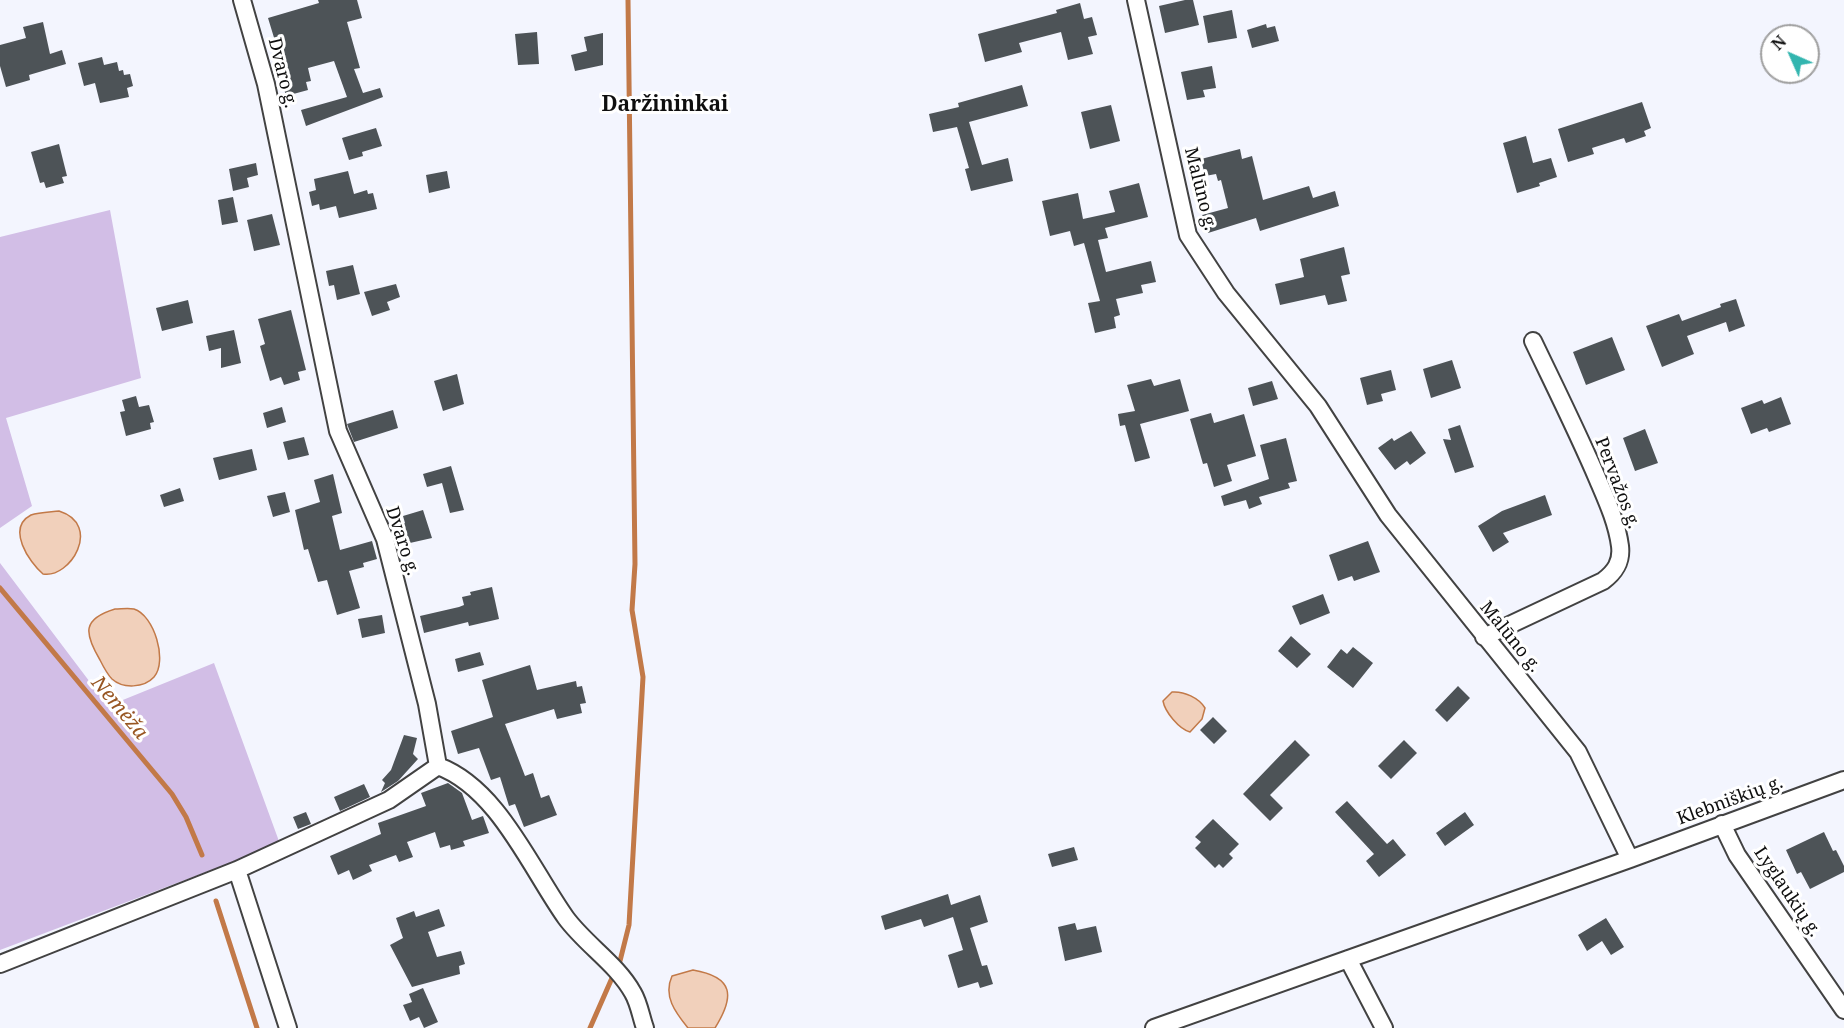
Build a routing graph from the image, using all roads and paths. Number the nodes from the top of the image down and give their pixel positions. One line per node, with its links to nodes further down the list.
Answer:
1 (242, 0): 5 (street, Dvaro g.)
2 (1136, 0): 4 (street, Malūno g.)
3 (1533, 341): 4 (street, Pervažos g.)
4 (1484, 637): 8 (street, Malūno g.)
5 (438, 766): 9 (street); 14 (street)
6 (1844, 780): 7 (street, Klebniškių g.)
7 (1722, 824): 8 (street, Klebniškių g.); 12 (street, Lyglaukių g.)
8 (1630, 859): 10 (street)
9 (237, 870): 11 (street); 13 (street)
10 (1348, 959): 15 (street); 16 (street)
11 (0, 963)
12 (1844, 1010)
13 (288, 1028)
14 (645, 1028)
15 (1154, 1028)
16 (1384, 1028)

